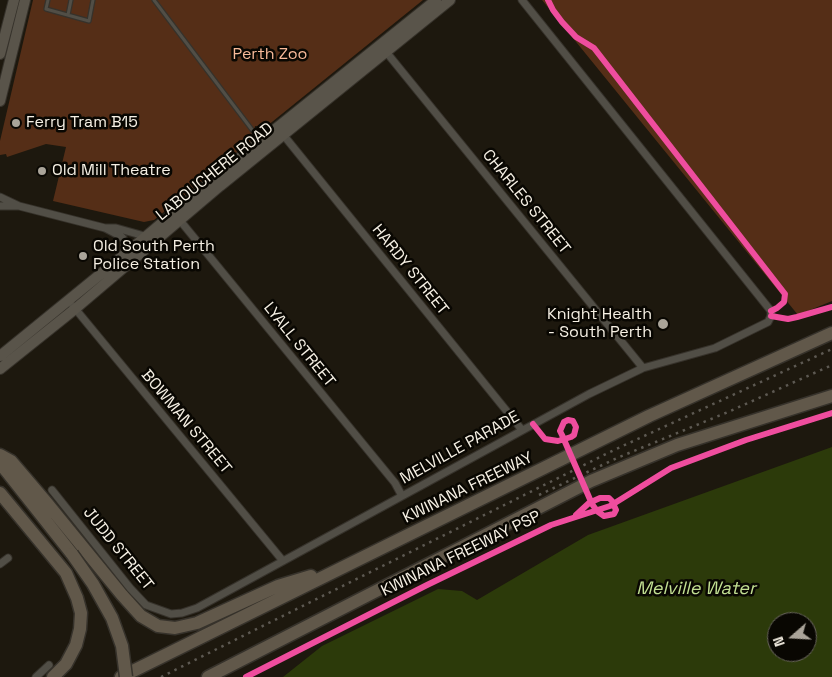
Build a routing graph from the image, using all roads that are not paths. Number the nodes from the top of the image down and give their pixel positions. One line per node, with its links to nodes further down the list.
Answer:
1 (14, 0): 12 (main road)
2 (25, 0): 13 (main road)
3 (48, 0): 10 (lane)
4 (71, 0): 10 (lane)
5 (93, 0): 10 (lane)
6 (154, 0): 15 (lane)
7 (436, 0): 14 (main road, LABOUCHERE ROAD)
8 (450, 0): 11 (main road, LABOUCHERE ROAD)
9 (522, 0): 30 (street, MELVILLE PARADE)
10 (68, 15)
11 (387, 53): 14 (main road, LABOUCHERE ROAD); 30 (street, CHARLES STREET)
12 (0, 54)
13 (0, 101)
14 (281, 131): 15 (main road, LABOUCHERE ROAD); 21 (main road, LABOUCHERE ROAD); 33 (street, HARDY STREET)
15 (260, 141): 17 (main road, LABOUCHERE ROAD)
16 (220, 159): 17 (lane)
17 (227, 168): 21 (main road, LABOUCHERE ROAD)
18 (0, 197): 20 (street)
19 (0, 206): 20 (street)
20 (19, 206): 22 (street)
21 (177, 216): 23 (main road, LABOUCHERE ROAD); 24 (main road, LABOUCHERE ROAD); 38 (street, LYALL STREET)
22 (105, 228): 23 (street); 25 (street)
23 (146, 236): 24 (street); 25 (main road, LABOUCHERE ROAD)
24 (155, 242): 26 (main road, LABOUCHERE ROAD)
25 (130, 243): 26 (street); 27 (main road, LABOUCHERE ROAD)
26 (146, 249): 27 (main road, LABOUCHERE ROAD)
27 (72, 305): 29 (main road, LABOUCHERE ROAD); 31 (main road, LABOUCHERE ROAD); 40 (street, BOWMAN STREET)
28 (832, 333): 42 (highway, KWINANA FREEWAY)
29 (0, 356)
30 (643, 368): 33 (street, MELVILLE PARADE)
31 (0, 369)
32 (832, 396): 48 (highway)
33 (522, 430): 38 (street, MELVILLE PARADE)
34 (0, 455): 42 (highway)
35 (0, 462): 47 (highway, bridge)
36 (52, 490): 43 (street, JUDD STREET)
37 (0, 492): 44 (highway)
38 (402, 496): 40 (street, MELVILLE PARADE)
39 (8, 558): 41 (street)
40 (283, 561): 43 (street, MELVILLE PARADE)
41 (0, 564)
42 (347, 565): 46 (highway, KWINANA FREEWAY)
43 (171, 614)
44 (51, 671): 45 (street)
45 (36, 677)
46 (121, 677)
47 (126, 677)
48 (208, 677)

